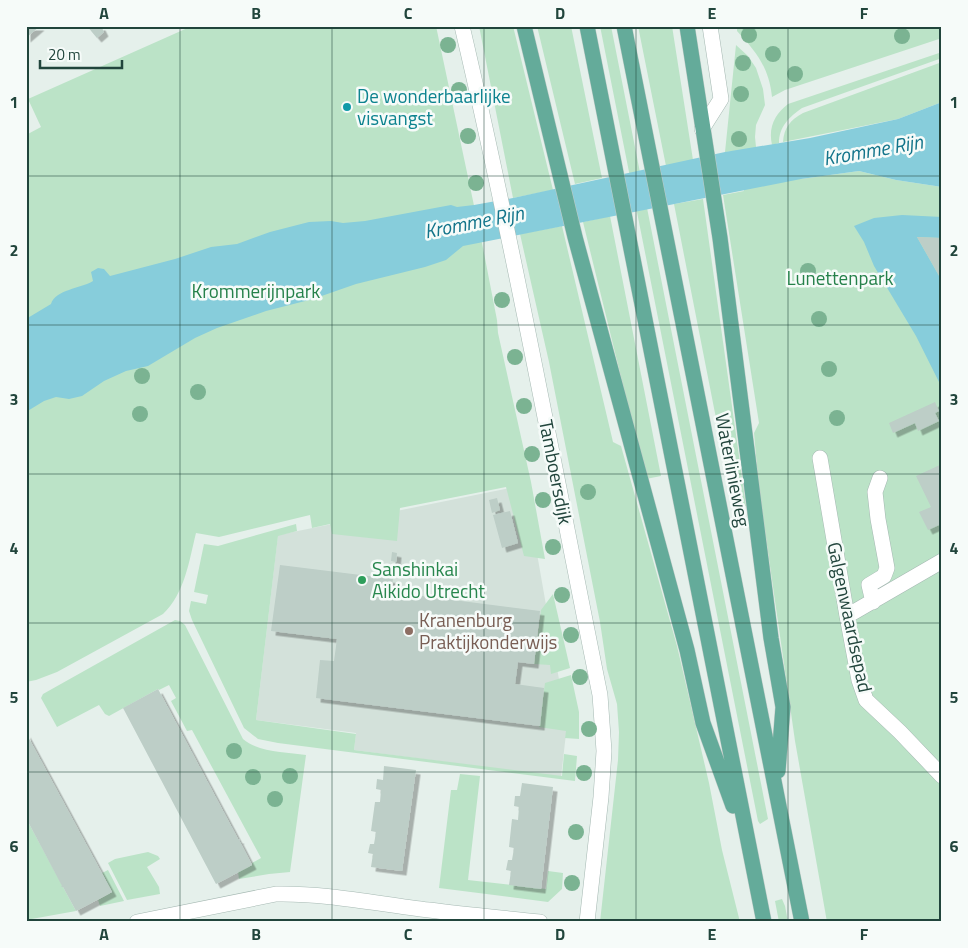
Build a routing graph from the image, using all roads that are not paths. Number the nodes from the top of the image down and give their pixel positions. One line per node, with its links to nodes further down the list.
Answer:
1 (462, 26): 18 (street, Tamboersdijk)
2 (524, 26): 15 (main road)
3 (587, 26): 15 (main road)
4 (624, 26): 14 (main road, Waterlinieweg)
5 (687, 26): 7 (main road)
6 (710, 26): 7 (street)
7 (703, 133): 14 (main road)
8 (820, 458): 12 (street, Galgenwaardsepad)
9 (880, 478): 11 (street)
10 (942, 561): 11 (street)
11 (873, 602): 12 (street)
12 (847, 616): 13 (street, Galgenwaardsepad)
13 (942, 776)
14 (776, 790): 20 (main road, Waterlinieweg)
15 (750, 852): 19 (main road)
16 (137, 922): 17 (street)
17 (540, 922)
18 (587, 922)
19 (764, 922)
20 (802, 922)

